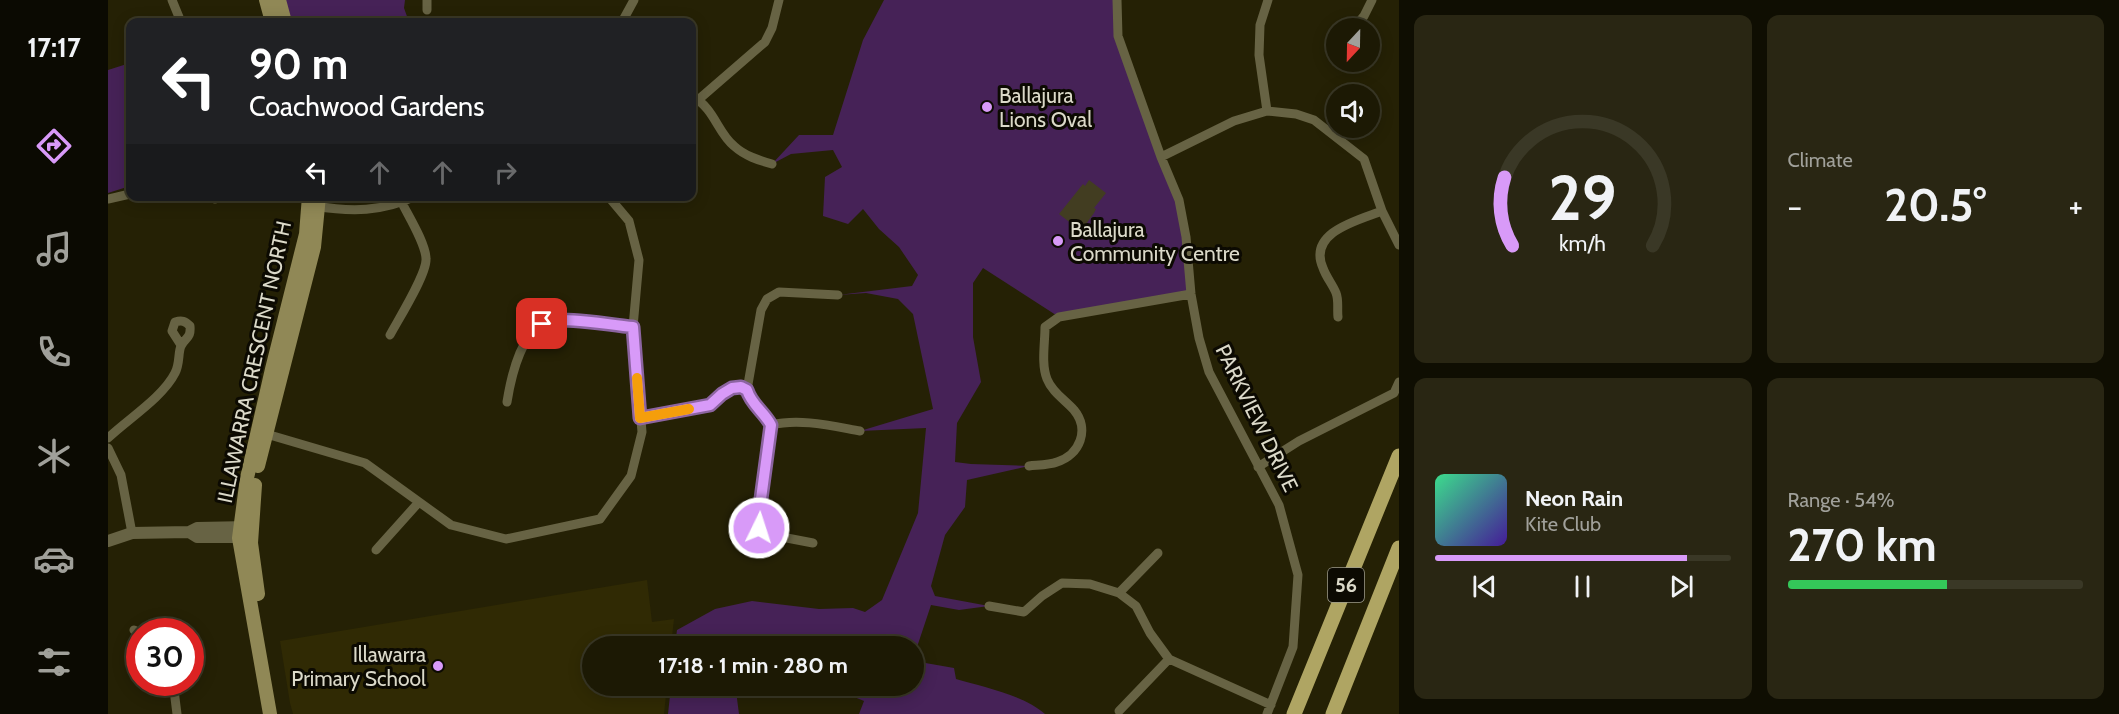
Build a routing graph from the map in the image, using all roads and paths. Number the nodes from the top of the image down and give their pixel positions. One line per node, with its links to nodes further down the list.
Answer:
1 (172, 0): 9 (street)
2 (266, 0): 10 (main road)
3 (279, 0): 11 (main road)
4 (634, 0): 12 (street)
5 (779, 0): 14 (street)
6 (1117, 0): 17 (street, PARKVIEW DRIVE)
7 (1268, 0): 16 (street)
8 (1372, 0): 13 (street)
9 (179, 18)
10 (271, 18)
11 (284, 18)
12 (624, 18)
13 (1362, 18)
14 (696, 97)
15 (696, 99): 18 (street)
16 (1267, 111): 17 (street); 25 (street)
17 (1161, 158): 27 (street, PARKVIEW DRIVE)
18 (772, 164)
19 (126, 195): 20 (street)
20 (108, 199)
21 (314, 201): 24 (street); 39 (main road, ILLAWARRA CRESCENT NORTH)
22 (406, 201): 24 (street)
23 (612, 201): 30 (street)
24 (402, 203): 31 (street)
25 (1382, 212): 26 (street); 29 (street)
26 (1399, 245)
27 (1191, 294): 43 (street); 44 (street, PARKVIEW DRIVE)
28 (838, 295): 34 (street)
29 (1338, 317)
30 (633, 327): 35 (street); 36 (street)
31 (390, 335)
32 (181, 345): 40 (street)
33 (1399, 382): 44 (street)
34 (747, 390): 36 (street); 37 (street)
35 (507, 402)
36 (640, 418): 46 (street)
37 (771, 425): 38 (street); 50 (street)
38 (860, 431)
39 (263, 433): 46 (street); 47 (main road, ILLAWARRA CRESCENT NORTH)
40 (108, 438)
41 (108, 448): 48 (street)
42 (1399, 456): 45 (main road, 56)
43 (1029, 466)
44 (1258, 467): 58 (street, PARKVIEW DRIVE)
45 (1395, 479): 63 (main road, 56)
46 (419, 502): 52 (street)
47 (246, 532): 48 (street); 61 (main road, ILLAWARRA CRESCENT NORTH); 62 (main road, ILLAWARRA CRESCENT NORTH)
48 (132, 533): 49 (street)
49 (108, 541)
50 (813, 543)
51 (1399, 548): 64 (main road, 56)
52 (376, 550)
53 (1158, 553): 54 (street)
54 (1119, 593): 55 (street); 56 (street)
55 (989, 606)
56 (1169, 659): 58 (street); 59 (street)
57 (175, 696): 60 (street)
58 (1269, 709)
59 (1119, 711)
60 (177, 714)
61 (270, 714)
62 (278, 714)
63 (1294, 714)
64 (1333, 714)

